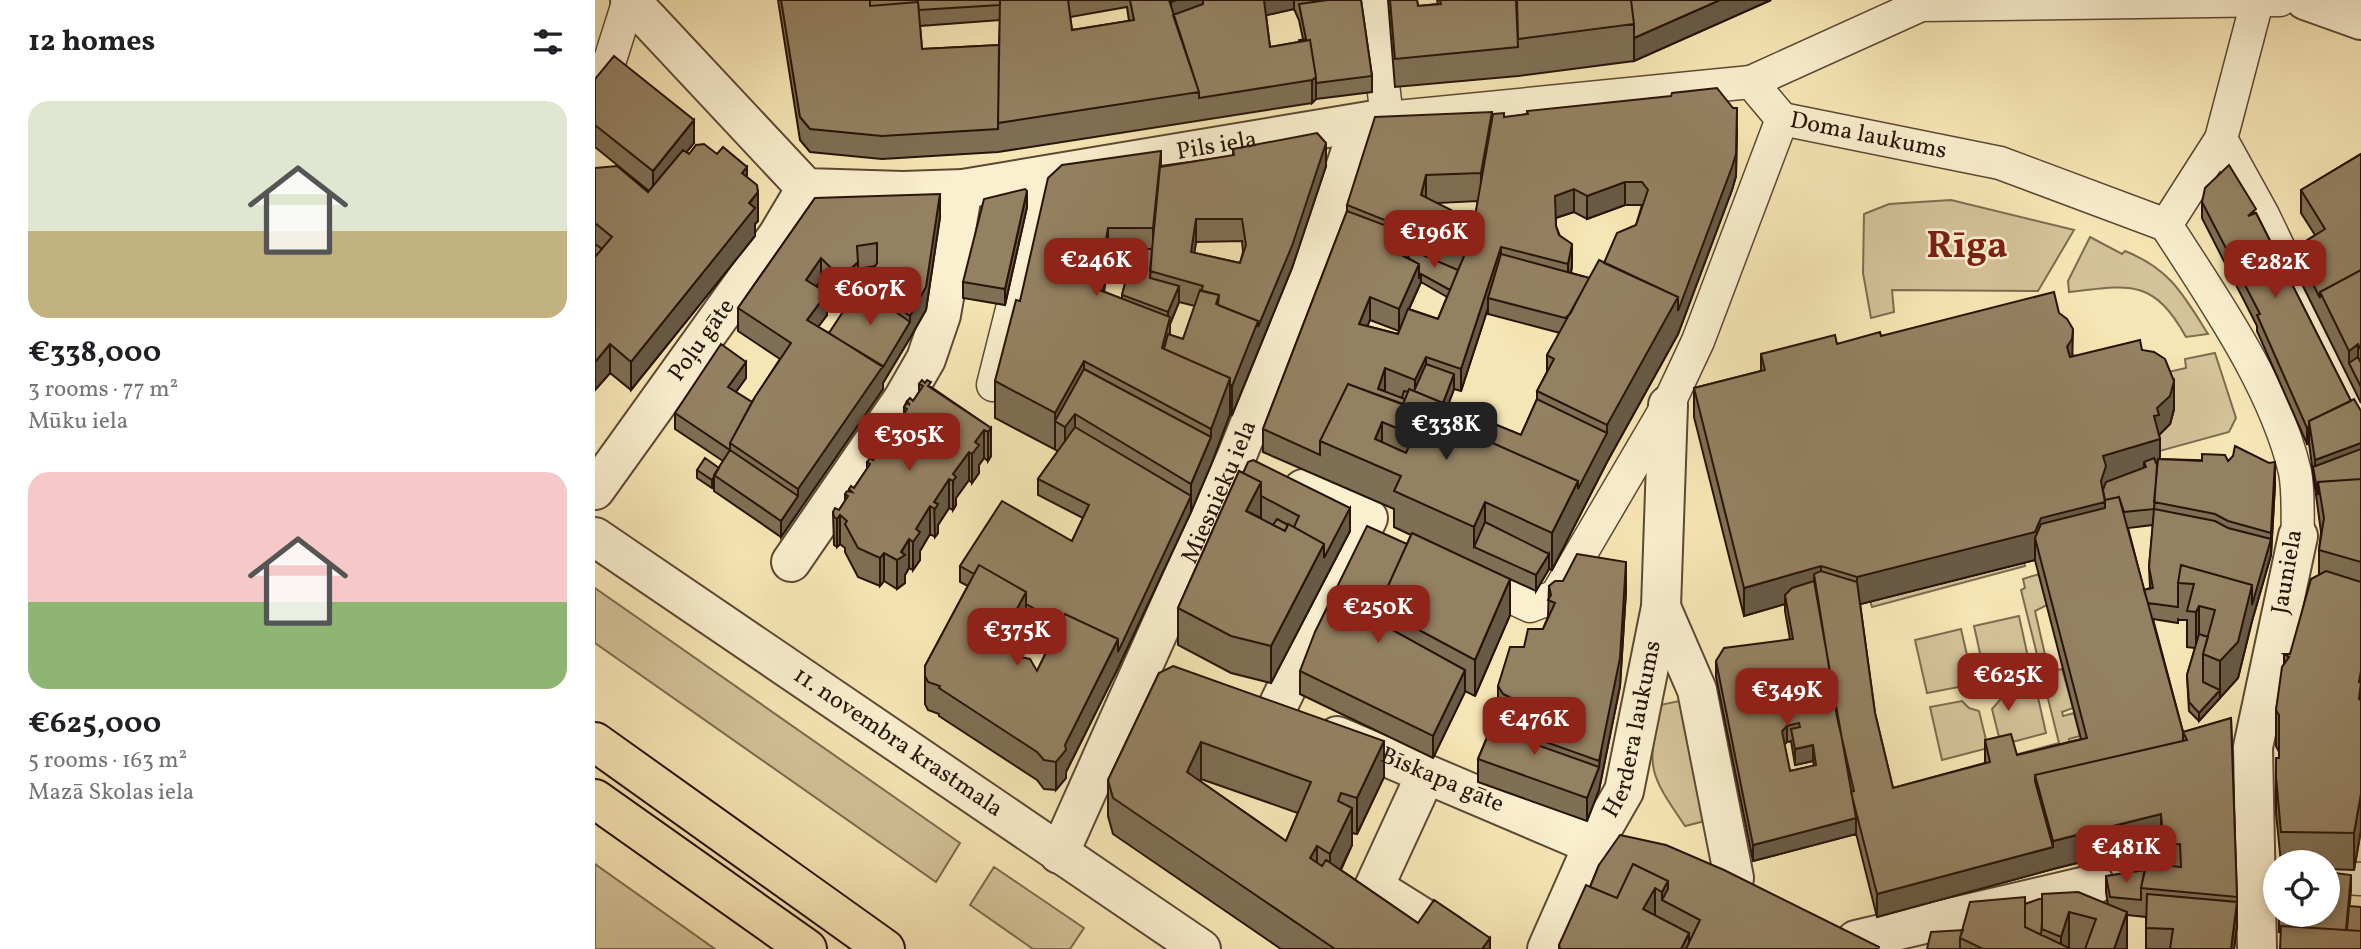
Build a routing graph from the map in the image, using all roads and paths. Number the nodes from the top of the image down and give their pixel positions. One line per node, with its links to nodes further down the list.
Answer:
1 (629, 0): 7 (street); 13 (street)
2 (1373, 0): 10 (street)
3 (2305, 0): 6 (street)
4 (2269, 1): 5 (street); 11 (street)
5 (1920, 3): 8 (street)
6 (2361, 20)
7 (595, 79)
8 (1751, 82): 9 (street); 10 (street, Pils iela)
9 (1782, 119): 15 (street, Doma laukums); 17 (street, Doma laukums)
10 (1373, 120): 12 (street, Pils iela); 19 (street, Miesnieku iela)
11 (2221, 139): 15 (street); 18 (street)
12 (1046, 174): 14 (street, Pils iela); 16 (street)
13 (806, 188): 14 (street, Pils iela); 20 (street, Poļu gāte)
14 (963, 189): 23 (street)
15 (2166, 225): 21 (street, Jauniela)
16 (993, 384)
17 (1668, 405): 24 (street, Doma laukums); 25 (street, Herdera laukums)
18 (2361, 419)
19 (1235, 458): 27 (street); 34 (street, Miesnieku iela)
20 (595, 490)
21 (2298, 536): 33 (street, Jauniela)
22 (595, 537): 34 (street, 11. novembra krastmala)
23 (791, 562)
24 (1447, 568)
25 (1661, 607): 32 (street, Herdera laukums); 36 (street, Herdera laukums)
26 (1237, 694): 27 (street, Bīskapa gāte)
27 (1276, 710): 29 (street, Bīskapa gāte)
28 (595, 742): 46 (main road)
29 (1426, 774): 32 (street, Bīskapa gāte); 43 (street)
30 (595, 799): 45 (main road)
31 (1636, 839): 32 (street)
32 (1593, 845): 48 (street)
33 (2264, 850)
34 (1059, 854): 47 (street, 11. novembra krastmala)
35 (1697, 863): 36 (street)
36 (1734, 878): 40 (street)
37 (2340, 878): 38 (street)
38 (2361, 880)
39 (2095, 884): 44 (street)
40 (1771, 896)
41 (2263, 898): 49 (street, Jauniela)
42 (1819, 921): 44 (street)
43 (1448, 934)
44 (1864, 945)
45 (807, 949)
46 (885, 949)
47 (1201, 949)
48 (1547, 949)
49 (2257, 949)

